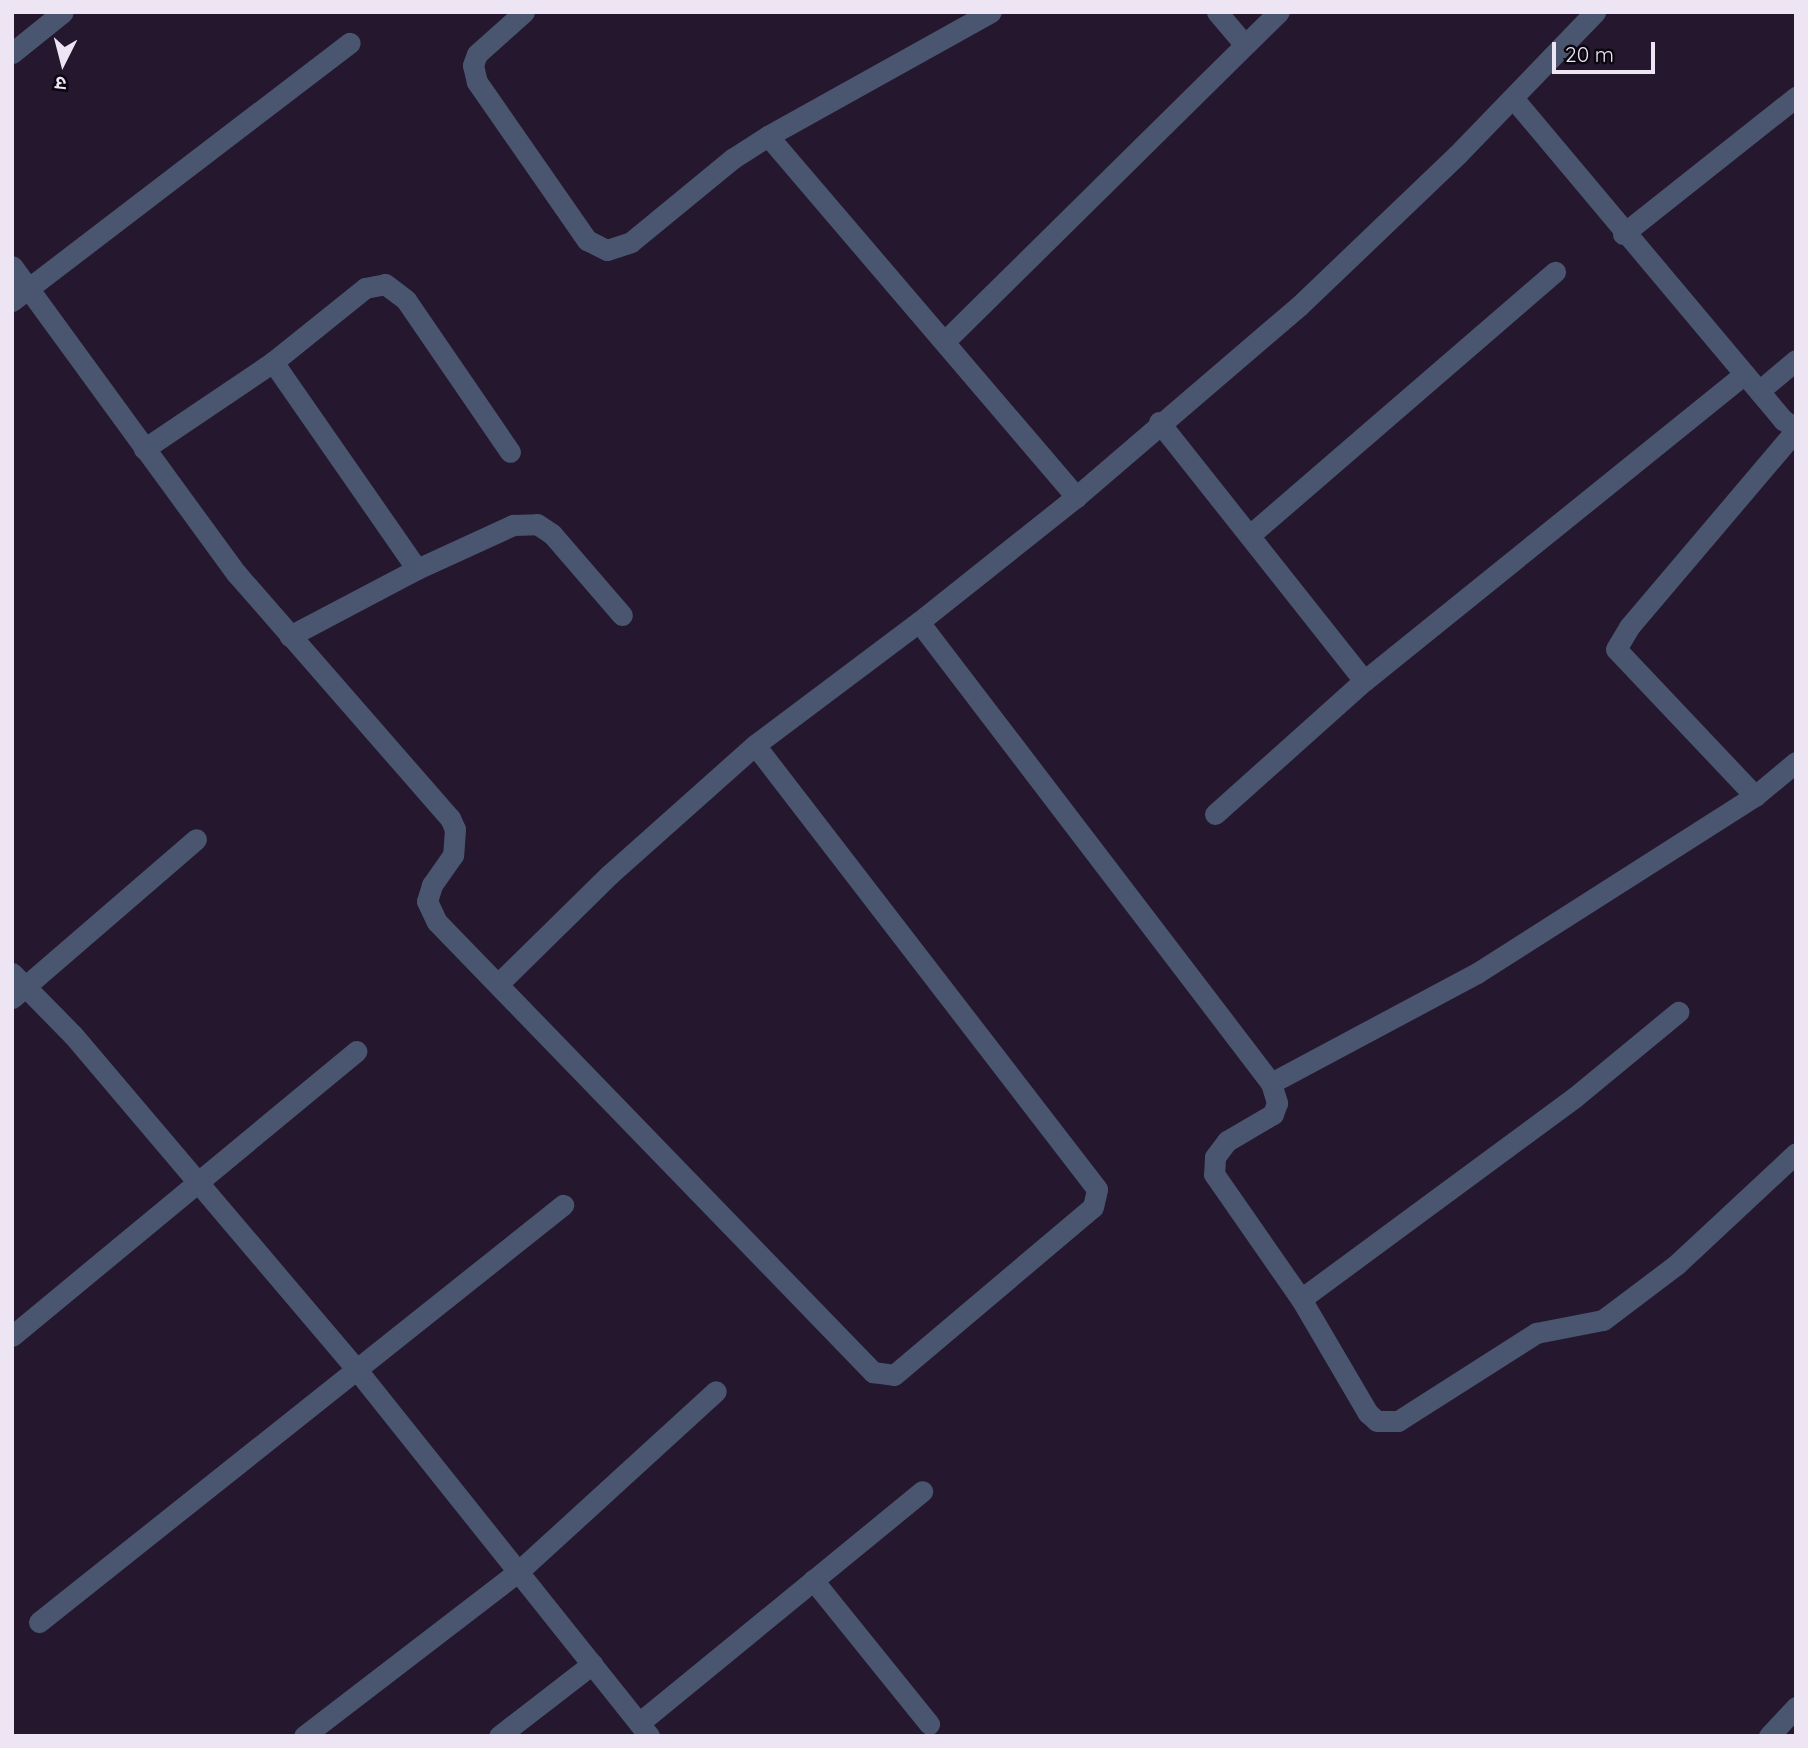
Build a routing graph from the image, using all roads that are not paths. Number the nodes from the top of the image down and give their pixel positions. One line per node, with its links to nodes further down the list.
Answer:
1 (63, 12): 9 (street)
2 (524, 12): 12 (street)
3 (991, 12): 12 (street)
4 (1217, 12): 8 (street)
5 (1279, 12): 8 (street)
6 (1595, 12): 11 (street)
7 (350, 43): 16 (street)
8 (1245, 44): 18 (street)
9 (12, 53)
10 (1796, 97): 13 (street)
11 (1513, 98): 13 (street); 23 (street)
12 (768, 136): 18 (street)
13 (1623, 234): 21 (street)
14 (12, 266): 16 (street)
15 (1555, 272): 28 (street)
16 (28, 286): 17 (street); 25 (street)
17 (12, 301)
18 (945, 341): 27 (street)
19 (1796, 359): 22 (street)
20 (273, 362): 25 (street); 26 (street); 29 (street)
21 (1744, 374): 22 (street); 33 (street)
22 (1759, 391): 24 (street)
23 (1159, 422): 27 (street); 28 (street)
24 (1796, 429): 36 (street)
25 (144, 449): 32 (street)
26 (510, 452)
27 (1076, 497): 31 (street)
28 (1250, 535): 33 (street)
29 (416, 569): 30 (street); 32 (street)
30 (622, 615)
31 (919, 622): 34 (street); 43 (street)
32 (290, 636): 39 (street)
33 (1363, 681): 37 (street)
34 (755, 745): 39 (street); 39 (street)
35 (1796, 762): 36 (street)
36 (1755, 796): 43 (street)
37 (1215, 814)
38 (195, 839): 40 (street)
39 (498, 984)
40 (16, 985): 45 (street)
41 (1678, 1012): 47 (street)
42 (356, 1051): 45 (street)
43 (1271, 1083): 47 (street)
44 (1796, 1153): 47 (street)
45 (198, 1185): 48 (street); 49 (street)
46 (563, 1205): 49 (street)
47 (1301, 1299)
48 (12, 1336)
49 (357, 1370): 52 (street); 54 (street)
50 (716, 1391): 52 (street)
51 (922, 1491): 53 (street)
52 (520, 1570): 55 (street); 59 (street)
53 (813, 1580): 57 (street); 58 (street)
54 (39, 1622)
55 (592, 1664): 58 (street); 60 (street)
56 (1796, 1707): 61 (street)
57 (929, 1724)
58 (644, 1729)
59 (304, 1736)
60 (499, 1736)
61 (1769, 1736)

